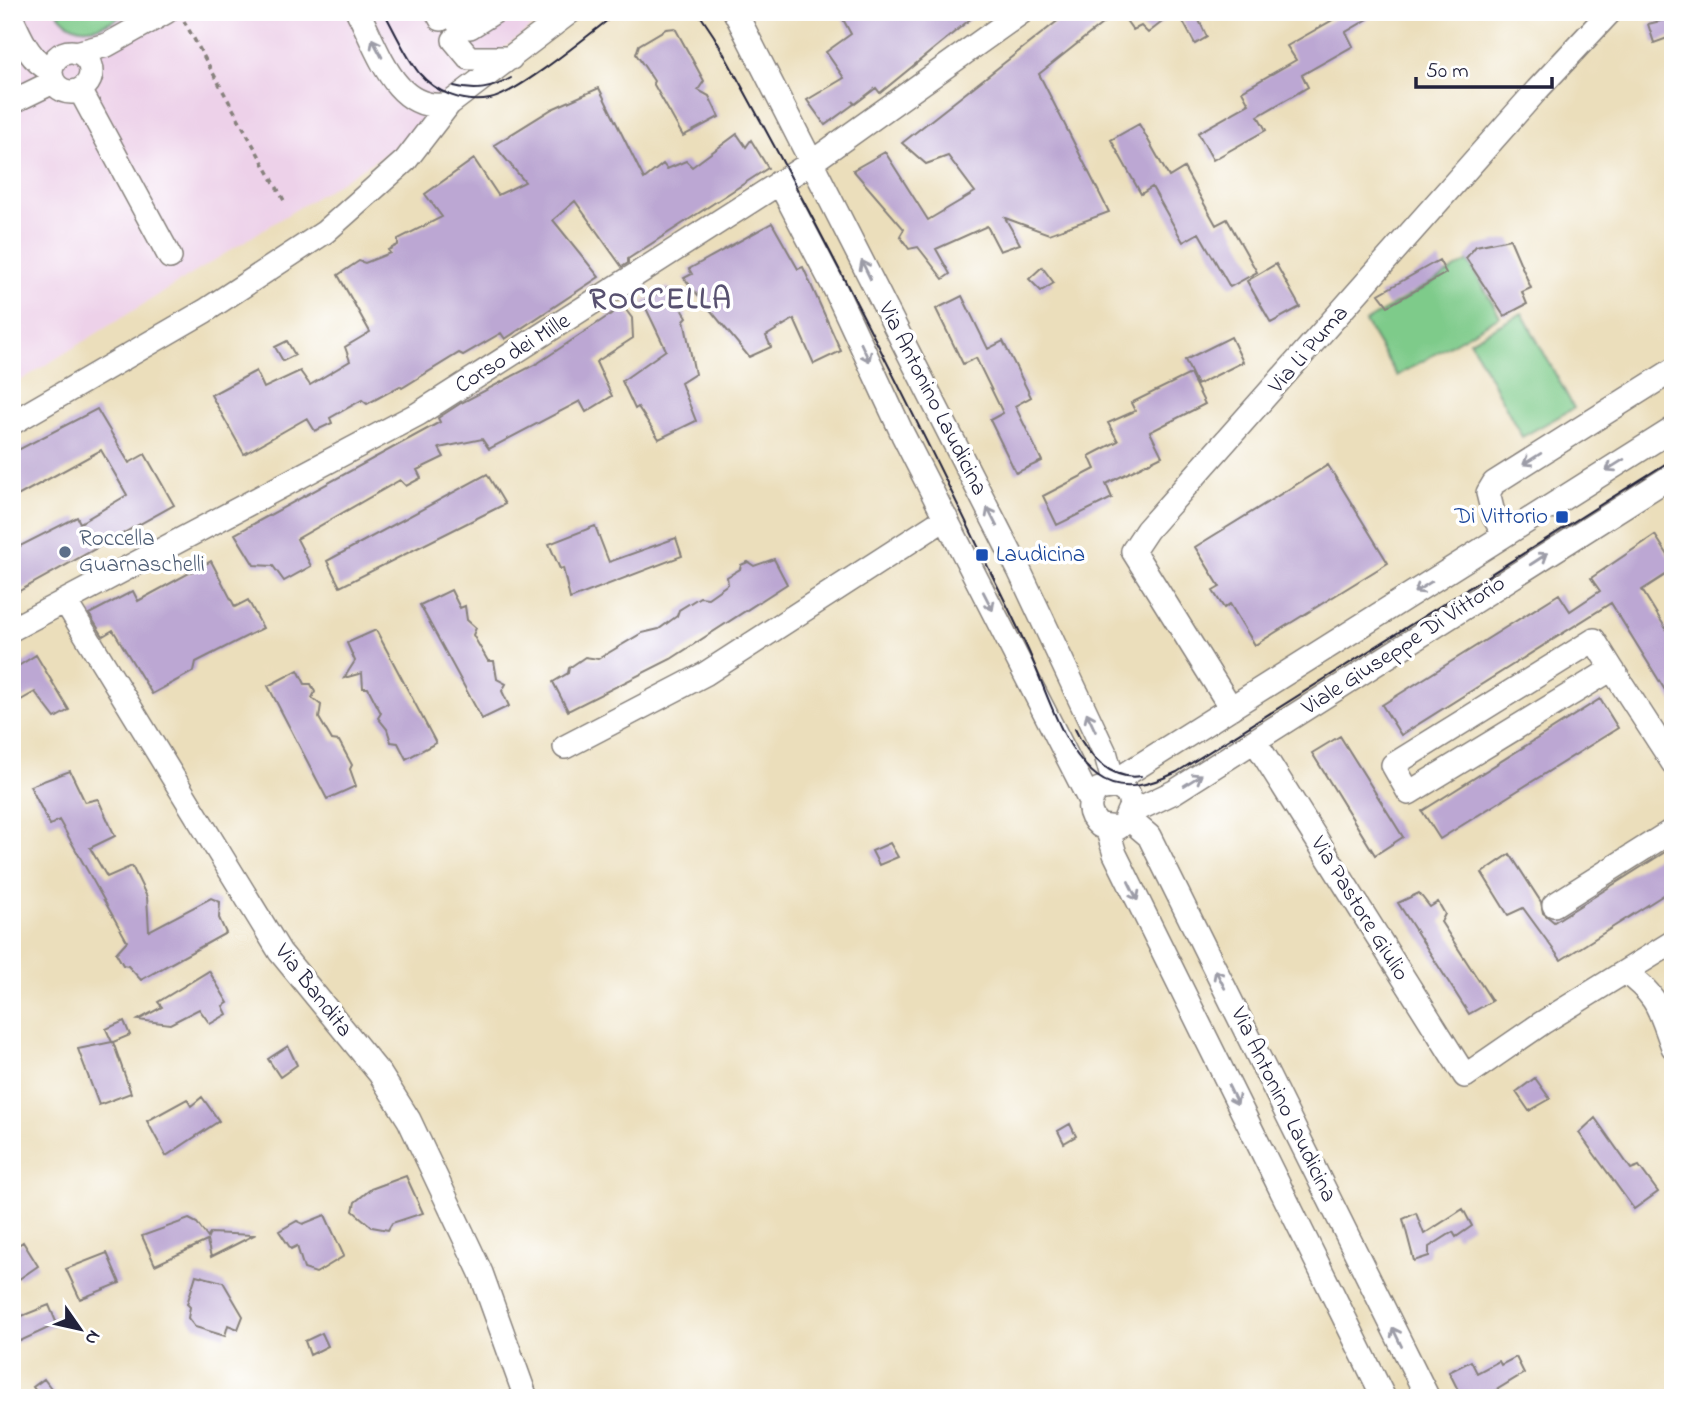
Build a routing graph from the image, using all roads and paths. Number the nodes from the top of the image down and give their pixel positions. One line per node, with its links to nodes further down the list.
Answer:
1 (358, 12): 15 (street, one-way to 1)
2 (494, 12): 9 (street)
3 (570, 12): 10 (street)
4 (1021, 12): 16 (street, Corso dei Mille)
5 (1610, 12): 29 (street, Via Li Puma)
6 (174, 14): 11 (street); 18 (path)
7 (735, 14): 16 (street, Via Antonino Laudicina)
8 (12, 19): 12 (street)
9 (447, 24): 10 (street)
10 (511, 58): 15 (street)
11 (83, 60): 12 (street); 13 (street)
12 (52, 72): 13 (street); 14 (street)
13 (80, 90): 19 (street)
14 (12, 102)
15 (449, 104): 21 (street)
16 (813, 162): 17 (street, Corso dei Mille); 33 (street, Via Antonino Laudicina, one-way to 16)
17 (779, 182): 24 (street, Via Antonino Laudicina, one-way to 24); 26 (street, Corso dei Mille)
18 (286, 204)
19 (170, 257)
20 (1673, 370): 25 (street, one-way to 25)
21 (12, 424)
22 (1673, 429): 25 (street, Viale Giuseppe Di Vittorio, one-way to 25)
23 (1673, 475): 30 (street, Viale Giuseppe Di Vittorio, one-way to 23)
24 (946, 518): 31 (street); 34 (street, Via Antonino Laudicina, one-way to 34)
25 (1505, 535): 29 (street, Viale Giuseppe Di Vittorio, one-way to 29)
26 (65, 601): 27 (street, Corso dei Mille); 41 (street, Via Bandita)
27 (12, 629)
28 (1612, 669): 28 (street); 32 (street)
29 (1231, 708): 33 (street, Viale Giuseppe Di Vittorio)
30 (1255, 741): 35 (street, Viale Giuseppe Di Vittorio, one-way to 30); 39 (street, Via Pastore Giulio)
31 (565, 747)
32 (1673, 762)
33 (1116, 786): 34 (street); 35 (street)
34 (1090, 801): 35 (street)
35 (1123, 820): 42 (street, Via Antonino Laudicina, one-way to 42); 43 (street, Via Antonino Laudicina, one-way to 35)
36 (1673, 830): 37 (street)
37 (1555, 905)
38 (1673, 942): 39 (street)
39 (1625, 972): 40 (street)
40 (1673, 1047)
41 (526, 1398)
42 (1384, 1398)
43 (1428, 1398)

